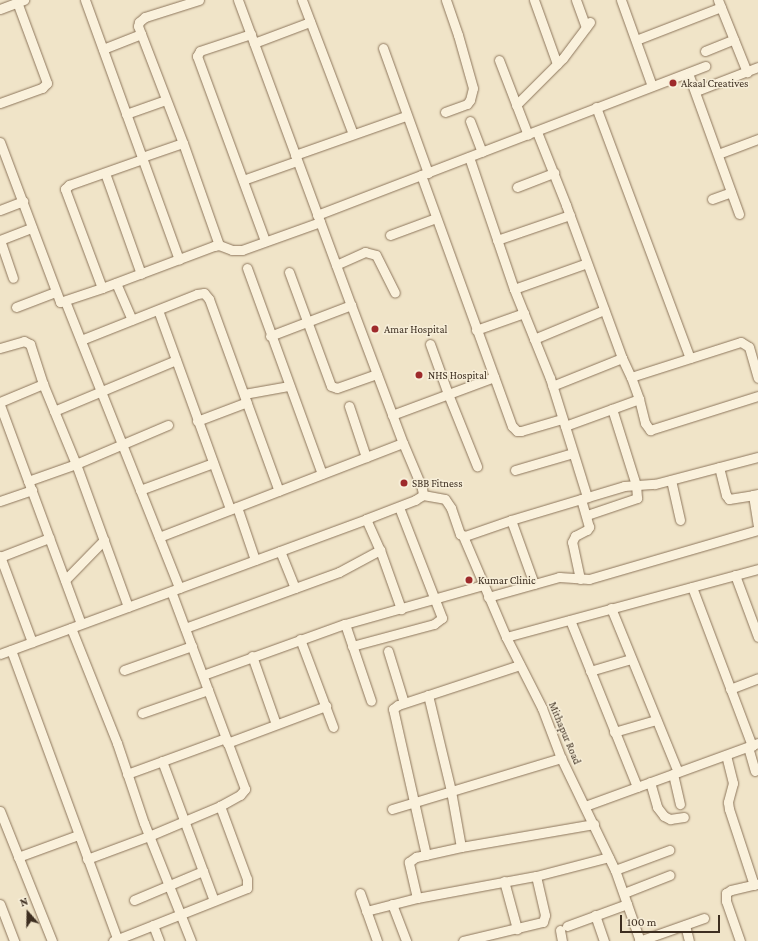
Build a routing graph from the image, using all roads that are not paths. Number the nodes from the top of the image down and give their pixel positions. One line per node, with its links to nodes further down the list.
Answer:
1 (85, 0): 18 (street)
2 (199, 0): 13 (street)
3 (238, 0): 14 (street)
4 (302, 0): 12 (street)
5 (446, 0): 32 (street)
6 (534, 0): 21 (street)
7 (576, 0): 21 (street)
8 (621, 0): 16 (street)
9 (20, 1): 11 (street); 29 (street)
10 (720, 4): 15 (street); 16 (street)
11 (0, 9)
12 (310, 22): 14 (street); 37 (street)
13 (140, 34): 18 (street); 28 (street)
14 (253, 38): 46 (street); 50 (street)
15 (734, 39): 19 (street); 24 (street)
16 (636, 40): 26 (street)
17 (383, 48): 34 (street)
18 (103, 49): 33 (street)
19 (705, 51)
20 (499, 60): 30 (street)
21 (557, 64): 30 (street)
22 (705, 66): 25 (street)
23 (758, 67): 24 (street)
24 (747, 72): 27 (street)
25 (688, 73): 26 (street); 27 (street)
26 (652, 86): 31 (street)
27 (696, 91): 43 (street)
28 (166, 100): 33 (street); 40 (street)
29 (0, 103)
30 (516, 105): 38 (street)
31 (596, 108): 36 (street); 93 (street)
32 (445, 112)
33 (126, 114): 45 (street)
34 (406, 116): 37 (street); 49 (street)
35 (470, 121): 42 (street)
36 (537, 132): 38 (street); 48 (street)
37 (353, 134): 46 (street)
38 (528, 135): 42 (street)
39 (0, 142): 54 (street)
40 (183, 143): 45 (street); 65 (street)
41 (757, 143): 43 (street)
42 (482, 152): 44 (street)
43 (718, 154): 52 (street)
44 (469, 157): 49 (street); 63 (street)
45 (143, 158): 47 (street); 66 (street)
46 (296, 158): 50 (street); 58 (street)
47 (105, 173): 71 (street); 74 (street)
48 (554, 173): 51 (street); 57 (street)
49 (425, 174): 58 (street); 59 (street)
50 (243, 180): 64 (street)
51 (517, 187)
52 (731, 192): 53 (street); 56 (street)
53 (712, 199)
54 (23, 202): 55 (street); 60 (street)
55 (0, 210)
56 (739, 214)
57 (570, 215): 63 (street); 67 (street)
58 (319, 218): 64 (street); 68 (street)
59 (436, 218): 61 (street); 86 (street)
60 (32, 228): 62 (street); 76 (street)
61 (390, 235)
62 (0, 240): 72 (street)
63 (497, 240): 75 (street)
64 (265, 241): 65 (street)
65 (219, 245): 66 (street)
66 (179, 259): 71 (street)
67 (587, 263): 75 (street); 82 (street)
68 (336, 265): 77 (street); 79 (street)
69 (247, 268): 87 (street)
70 (289, 272): 85 (street)
71 (141, 274): 73 (street)
72 (13, 278)
73 (116, 283): 74 (street); 84 (street)
74 (102, 288): 78 (street)
75 (514, 289): 83 (street)
76 (55, 292): 78 (street); 80 (street)
77 (395, 292)
78 (65, 301): 89 (street)
79 (351, 305): 85 (street); 96 (street)
80 (16, 307)
81 (158, 310): 84 (street); 94 (street); 106 (street)
82 (604, 310): 88 (street); 92 (street)
83 (524, 312): 86 (street); 88 (street)
84 (132, 320): 89 (street)
85 (307, 321): 87 (street); 96 (street)
86 (476, 330): 97 (street)
87 (270, 336): 101 (street)
88 (534, 339): 102 (street)
89 (81, 340): 103 (street)
90 (430, 344): 104 (street)
91 (0, 348): 100 (street)
92 (622, 358): 98 (street); 102 (street)
93 (690, 358): 95 (street); 98 (street)
94 (176, 360): 103 (street); 113 (street)
95 (756, 360): 99 (street)
96 (377, 374): 112 (street)
97 (494, 377): 104 (street); 114 (street)
98 (632, 377): 107 (street)
99 (758, 378)
100 (43, 384): 108 (street); 111 (street)
101 (289, 386): 106 (street); 126 (street)
102 (552, 386): 114 (street)
103 (102, 391): 111 (street); 117 (street)
104 (448, 394): 112 (street); 123 (street)
105 (758, 396): 107 (street)
106 (246, 398): 113 (street); 131 (street)
107 (639, 399): 110 (street)
108 (0, 403): 129 (street)
109 (349, 406): 120 (street)
110 (612, 409): 114 (street); 128 (street)
111 (54, 410): 122 (street)
112 (392, 415): 116 (street)
113 (197, 421): 121 (street)
114 (563, 422): 118 (street)
115 (168, 425): 117 (street)
116 (403, 443): 120 (street); 133 (street)
117 (122, 444): 122 (street); 130 (street)
118 (573, 453): 125 (street); 134 (street)
119 (758, 456): 124 (street)
120 (366, 457): 126 (street)
121 (213, 463): 130 (street); 137 (street)
122 (76, 464): 129 (street); 147 (street)
123 (477, 466)
124 (719, 467): 127 (street); 132 (street)
125 (515, 470)
126 (322, 474): 131 (street)
127 (671, 480): 128 (street); 141 (street)
128 (636, 485): 134 (street); 138 (street)
129 (30, 486): 135 (street); 146 (street)
130 (140, 490): 145 (street)
131 (279, 490): 137 (street)
132 (755, 494): 142 (street)
133 (423, 495): 136 (street); 144 (street, Mithapur Road)
134 (584, 498): 138 (street); 140 (street)
135 (0, 501)
136 (399, 507): 139 (street); 162 (street)
137 (233, 508): 145 (street); 151 (street)
138 (587, 515): 154 (street)
139 (366, 519): 148 (street); 149 (street)
140 (511, 520): 144 (street); 156 (street)
141 (680, 520)
142 (758, 526)
143 (758, 530): 154 (street)
144 (463, 536): 157 (street, Mithapur Road)
145 (159, 537): 160 (street)
146 (49, 538): 150 (street); 155 (street)
147 (104, 540): 155 (street); 163 (street)
148 (380, 550): 159 (street); 165 (street)
149 (280, 551): 151 (street); 159 (street)
150 (0, 556): 174 (street)
151 (255, 560): 160 (street)
152 (758, 568): 153 (street)
153 (735, 575): 158 (street); 172 (street)
154 (580, 579): 156 (street)
155 (65, 580): 167 (street)
156 (534, 584): 161 (street)
157 (483, 585): 161 (street, Mithapur Road); 162 (street)
158 (692, 587): 164 (street); 187 (street)
159 (295, 588): 170 (street)
160 (175, 589): 163 (street); 170 (street)
161 (488, 597): 171 (street, Mithapur Road)
162 (433, 599): 165 (street); 176 (street)
163 (128, 607): 167 (street)
164 (611, 608): 166 (street); 181 (street)
165 (400, 609): 168 (street)
166 (570, 620): 171 (street); 184 (street)
167 (81, 624): 169 (street)
168 (345, 624): 173 (street); 176 (street)
169 (71, 628): 174 (street); 205 (street)
170 (185, 628): 175 (street)
171 (506, 637): 182 (street, Mithapur Road)
172 (758, 637)
173 (300, 639): 180 (street); 192 (street)
174 (32, 642): 177 (street)
175 (192, 646): 183 (street); 185 (street)
176 (352, 646): 190 (street)
177 (10, 650): 179 (street); 218 (street)
178 (388, 652): 191 (street)
179 (0, 654)
180 (252, 656): 185 (street); 195 (street)
181 (631, 659): 184 (street); 194 (street)
182 (520, 665): 189 (street); 201 (street, Mithapur Road)
183 (124, 670)
184 (590, 671): 197 (street)
185 (203, 675): 188 (street)
186 (758, 678): 187 (street)
187 (730, 689): 199 (street)
188 (208, 690): 193 (street); 198 (street)
189 (428, 695): 191 (street); 208 (street)
190 (371, 701)
191 (404, 703): 209 (street)
192 (326, 706): 195 (street); 196 (street)
193 (142, 713)
194 (656, 720): 197 (street); 204 (street)
195 (276, 724): 198 (street)
196 (333, 727)
197 (614, 732): 207 (street)
198 (226, 741): 202 (street); 211 (street)
199 (753, 745): 200 (street); 203 (street)
200 (726, 755): 204 (street); 231 (street)
201 (561, 758): 208 (street); 212 (street, Mithapur Road)
202 (162, 761): 205 (street); 216 (street)
203 (755, 772)
204 (676, 773): 206 (street); 210 (street)
205 (127, 774): 219 (street)
206 (650, 782): 207 (street); 215 (street)
207 (637, 787): 212 (street)
208 (451, 791): 209 (street); 220 (street)
209 (414, 801): 213 (street); 222 (street)
210 (680, 804)
211 (220, 806): 216 (street); 237 (street)
212 (585, 806): 217 (street, Mithapur Road)
213 (392, 809)
214 (0, 811): 223 (street)
215 (684, 817)
216 (184, 820): 219 (street); 227 (street)
217 (594, 824): 220 (street); 224 (street, Mithapur Road)
218 (78, 835): 223 (street); 225 (street)
219 (149, 836): 225 (street); 232 (street)
220 (461, 847): 222 (street)
221 (669, 850): 226 (street)
222 (426, 855): 235 (street)
223 (18, 857): 249 (street)
224 (609, 857): 226 (street, Mithapur Road); 229 (street)
225 (87, 858): 250 (street)
226 (615, 870): 234 (street, Mithapur Road)
227 (203, 871): 232 (street); 237 (street)
228 (670, 875): 234 (street)
229 (536, 876): 230 (street); 247 (street)
230 (504, 881): 235 (street); 247 (street)
231 (756, 884): 260 (street)
232 (168, 886): 236 (street); 242 (street)
233 (360, 893): 241 (street)
234 (624, 893): 240 (street, Mithapur Road)
235 (417, 898): 239 (street)
236 (134, 900)
237 (214, 901): 242 (street)
238 (0, 904): 248 (street)
239 (392, 904): 241 (street); 254 (street)
240 (628, 904): 243 (street); 258 (street, Mithapur Road)
241 (366, 911): 253 (street)
242 (180, 914): 245 (street); 252 (street)
243 (595, 915): 256 (street); 257 (street)
244 (704, 918): 246 (street)
245 (153, 925): 250 (street); 251 (street)
246 (684, 925): 258 (street); 259 (street)
247 (517, 929): 255 (street)
248 (14, 941)
249 (52, 941)
250 (116, 941)
251 (159, 941)
252 (191, 941)
253 (377, 941)
254 (406, 941)
255 (463, 941)
256 (562, 941)
257 (604, 941)
258 (640, 941)
259 (689, 941)
260 (740, 941)

